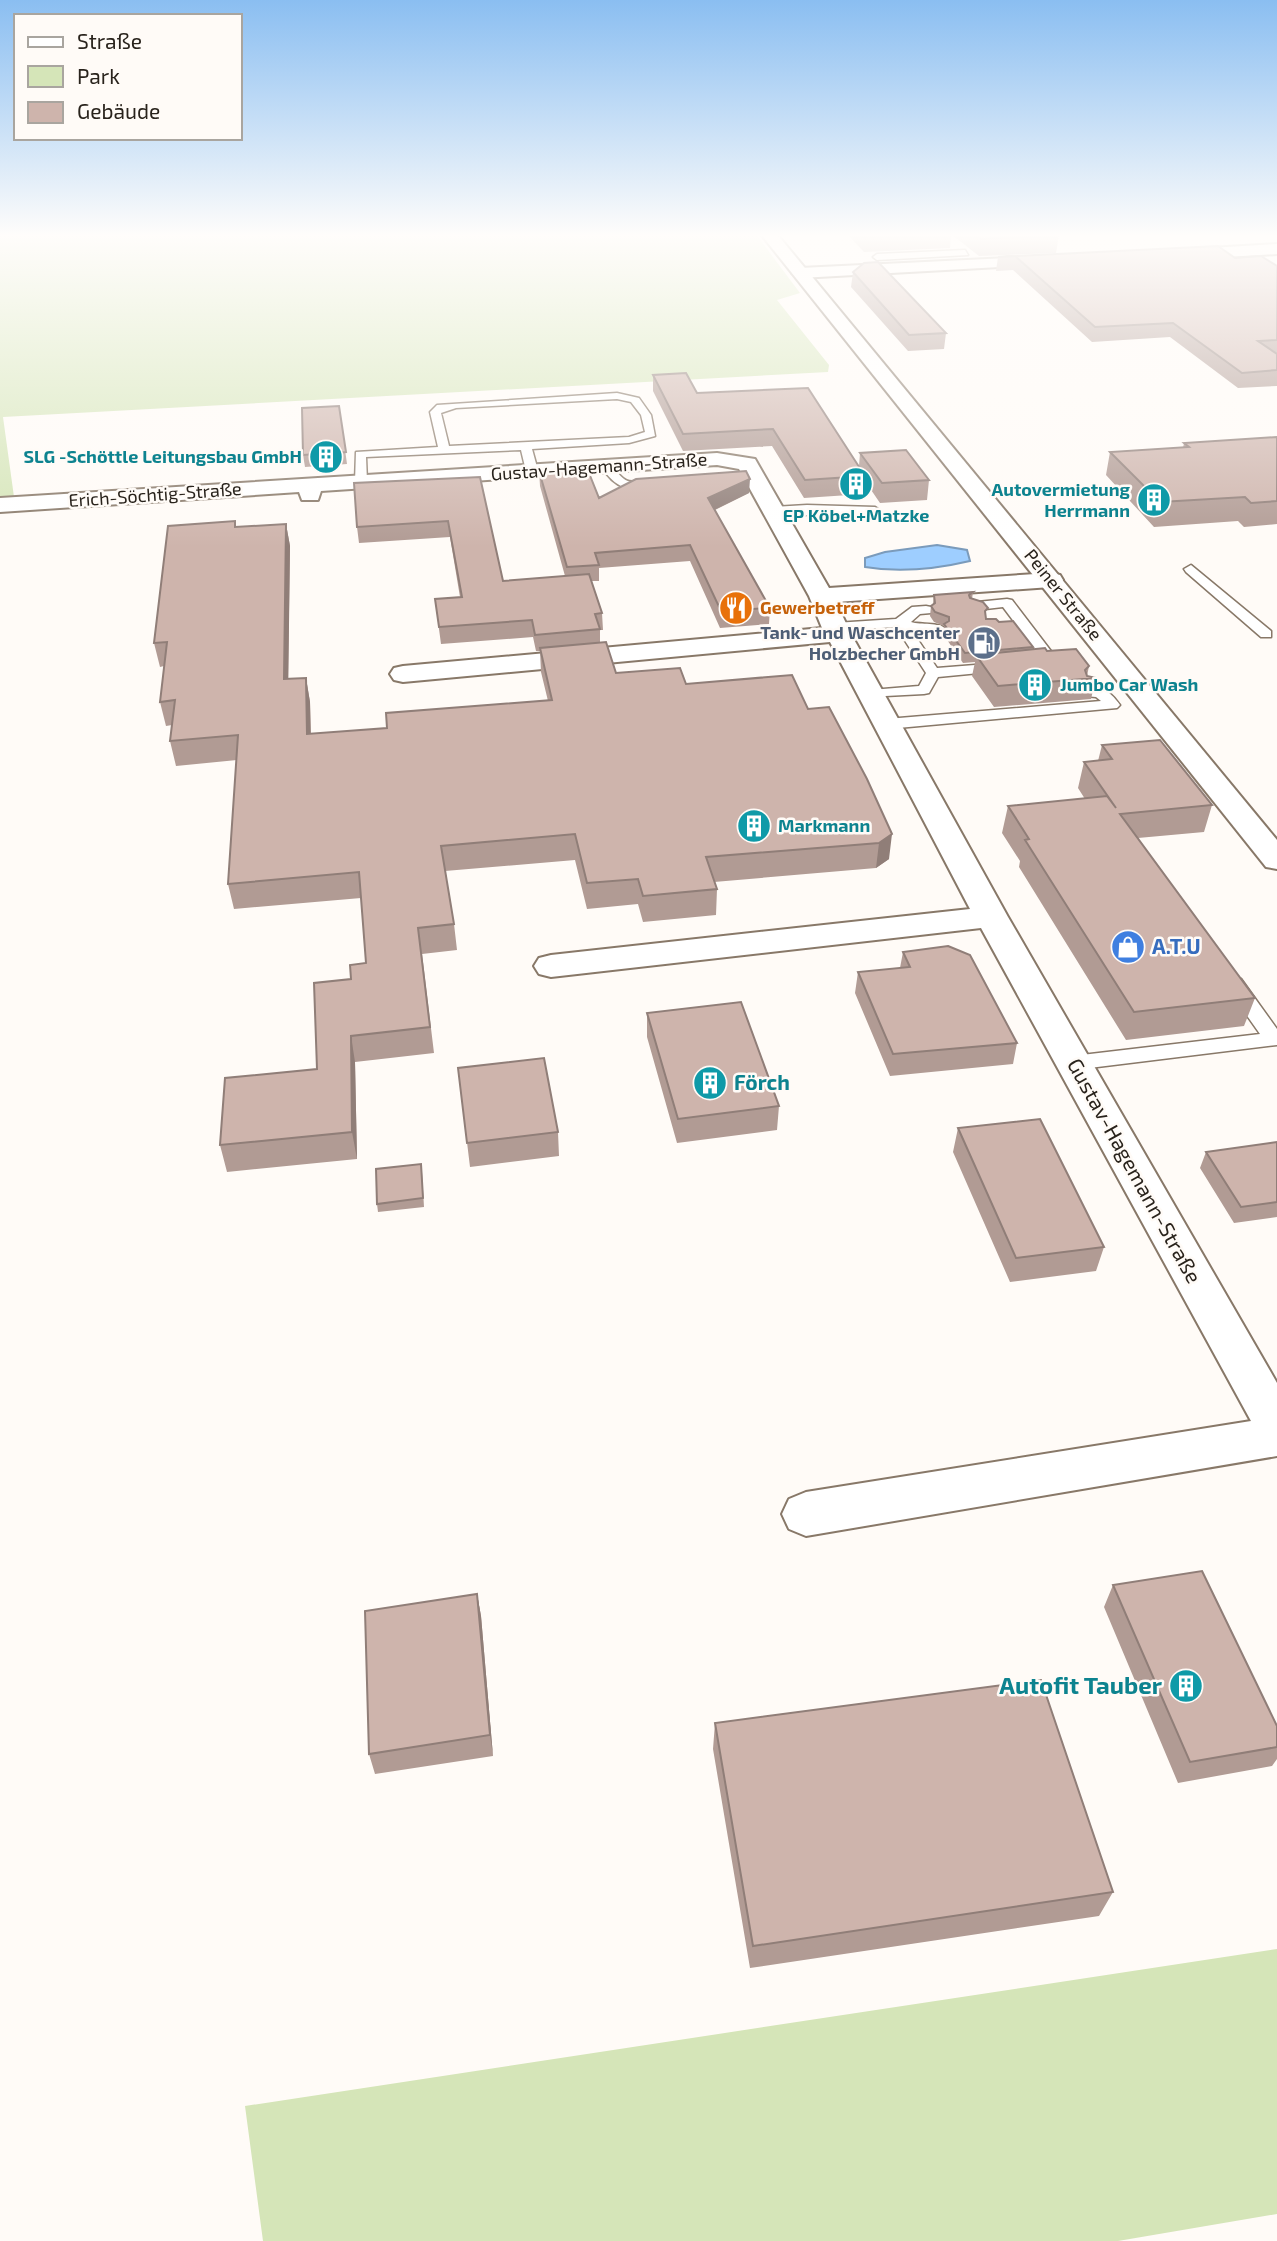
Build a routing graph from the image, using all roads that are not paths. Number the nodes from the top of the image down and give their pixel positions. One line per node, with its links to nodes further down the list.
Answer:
1 (853, 338): 13 (street, Peiner Straße)
2 (526, 446): 3 (lane); 3 (lane); 5 (lane)
3 (443, 450): 6 (lane)
4 (608, 466): 5 (street, Gustav-Hagemann-Straße); 7 (lane); 11 (street, Gustav-Hagemann-Straße)
5 (532, 471): 6 (street, Gustav-Hagemann-Straße)
6 (361, 482): 8 (street, Gustav-Hagemann-Straße)
7 (660, 484)
8 (310, 490): 9 (street, Erich-Söchtig-Straße)
9 (0, 505)
10 (875, 511): 11 (lane)
11 (774, 512): 16 (street, Gustav-Hagemann-Straße)
12 (1191, 569): 21 (lane)
13 (1051, 580): 16 (street); 29 (street, Peiner Straße)
14 (977, 606): 17 (lane)
15 (926, 610): 18 (lane)
16 (832, 619): 18 (lane); 23 (street); 28 (street, Gustav-Hagemann-Straße)
17 (1021, 622): 19 (lane); 22 (lane)
18 (901, 623): 20 (lane); 22 (lane)
19 (1001, 624)
20 (939, 629)
21 (1266, 634)
22 (933, 673): 24 (lane)
23 (402, 674)
24 (924, 690): 27 (lane); 28 (lane)
25 (1089, 693): 28 (lane)
26 (959, 704): 27 (lane)
27 (937, 706): 28 (lane)
28 (892, 713): 30 (street, Gustav-Hagemann-Straße)
29 (1277, 860)
30 (991, 917): 32 (street); 33 (street, Gustav-Hagemann-Straße)
31 (1221, 965): 33 (lane)
32 (551, 966)
33 (1073, 1063): 34 (street, Gustav-Hagemann-Straße)
34 (1277, 1425)
35 (1277, 1436): 36 (street)
36 (806, 1514)

